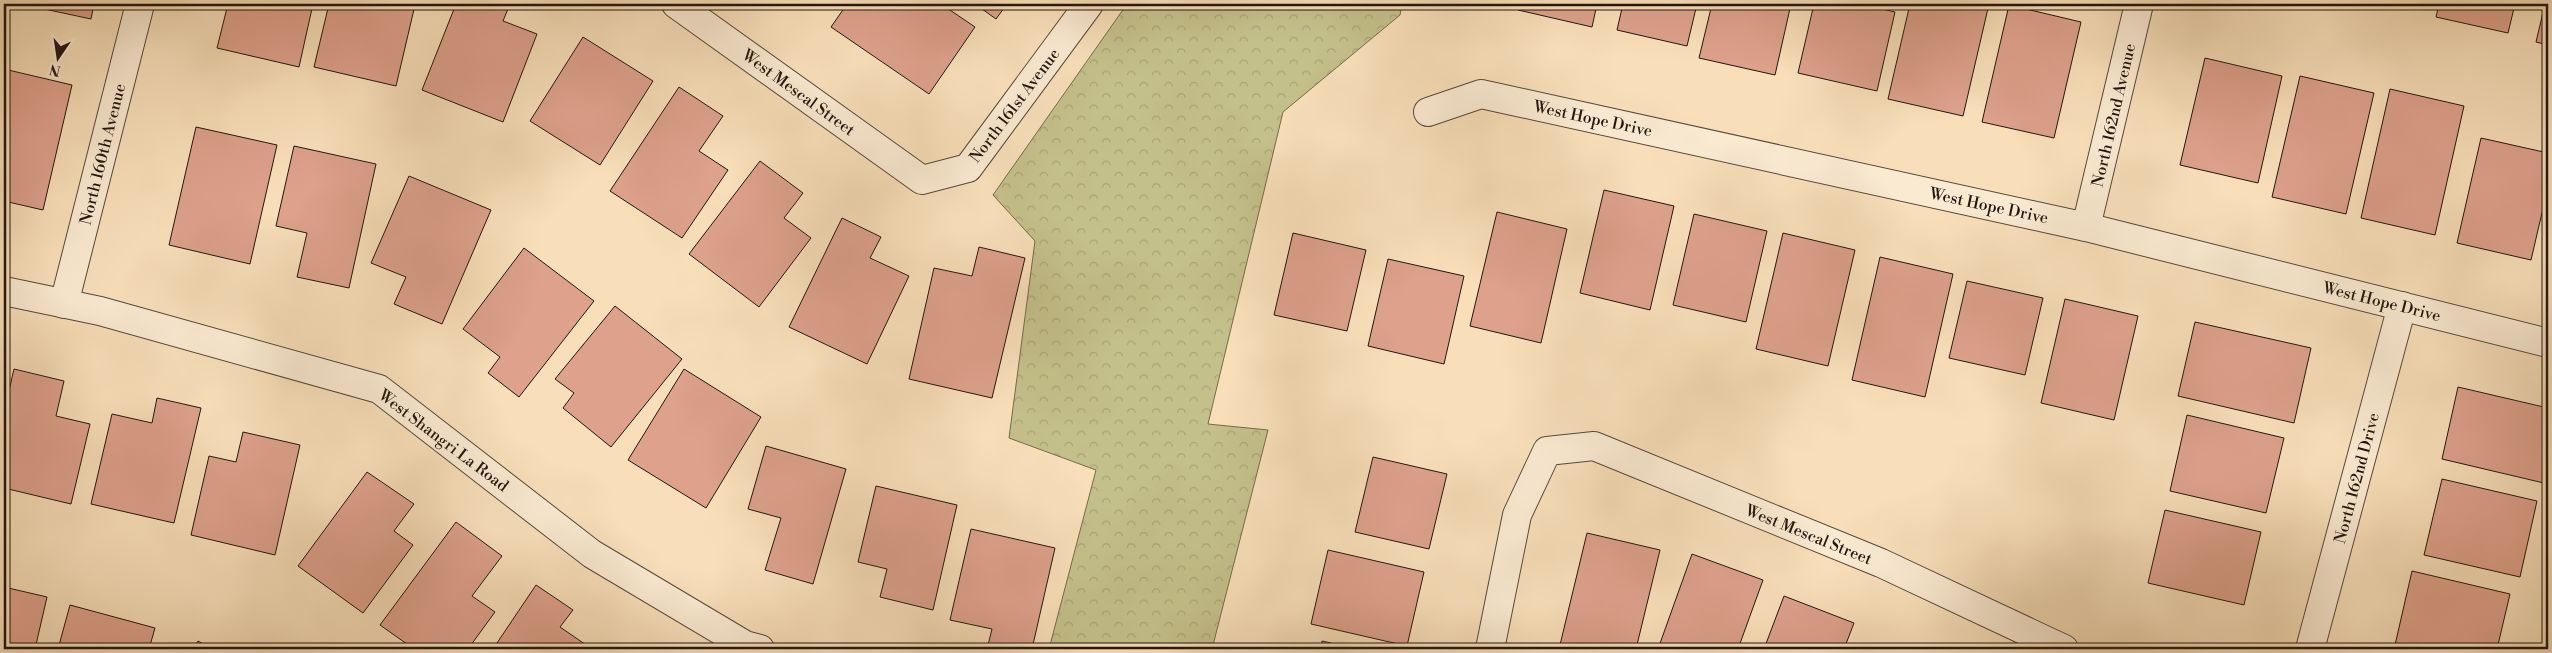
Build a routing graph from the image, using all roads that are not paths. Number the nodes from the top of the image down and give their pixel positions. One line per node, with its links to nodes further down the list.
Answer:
1 (140, 4): 9 (street, North 160th Avenue)
2 (676, 4): 6 (street, West Mescal Street)
3 (1090, 4): 6 (street, North 161st Avenue)
4 (2139, 4): 7 (street, North 162nd Avenue)
5 (1428, 112): 7 (street, West Hope Drive)
6 (922, 180)
7 (2086, 227): 10 (street, West Hope Drive)
8 (4, 291): 9 (street, West Shangri La Road)
9 (64, 304): 12 (street, West Shangri La Road)
10 (2402, 306): 11 (street, West Hope Drive); 15 (street, North 162nd Drive)
11 (2548, 343)
12 (760, 649)
13 (1490, 649): 14 (street, West Mescal Street)
14 (2064, 649)
15 (2310, 649)

